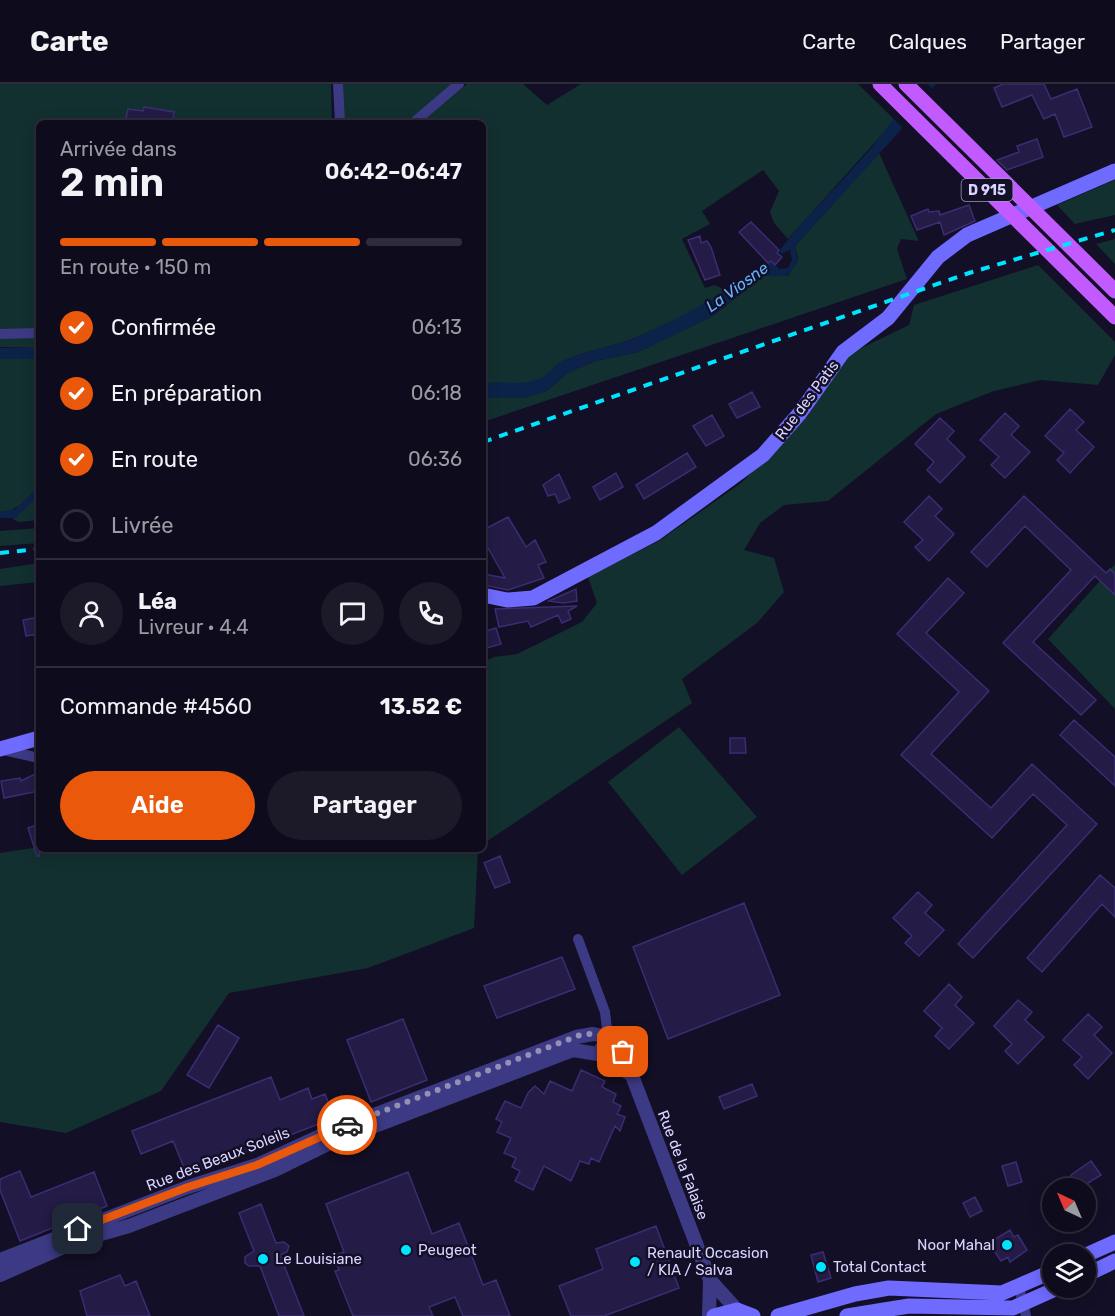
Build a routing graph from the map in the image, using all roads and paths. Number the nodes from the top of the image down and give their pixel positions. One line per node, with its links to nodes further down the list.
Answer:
1 (338, 84): 5 (street)
2 (459, 84): 6 (street)
3 (880, 84): 9 (main road, D 915)
4 (906, 84): 8 (main road, D 915)
5 (340, 120)
6 (417, 120)
7 (1115, 171): 12 (main road, Rue des Patis)
8 (1111, 287)
9 (1115, 317)
10 (36, 333): 11 (street)
11 (0, 334)
12 (486, 596)
13 (36, 739): 15 (main road)
14 (36, 747): 15 (main road)
15 (3, 751): 16 (street)
16 (36, 757)
17 (578, 939): 18 (street)
18 (608, 1037): 19 (street); 20 (street); 23 (street, Rue des Beaux Soleils)
19 (596, 1052): 20 (street); 26 (street, Rue des Beaux Soleils)
20 (630, 1074): 28 (street, Rue de la Falaise)
21 (1115, 1242): 22 (main road)
22 (1096, 1251)
23 (0, 1260)
24 (1115, 1260): 25 (main road)
25 (1096, 1270)
26 (0, 1275)
27 (1042, 1276): 29 (main road)
28 (710, 1280): 31 (street, Rue de la Falaise); 33 (street, Rue de la Falaise)
29 (1019, 1287): 32 (street); 36 (main road)
30 (1043, 1298): 32 (main road)
31 (737, 1310): 34 (main road); 35 (main road)
32 (1025, 1310): 37 (main road)
33 (709, 1316)
34 (714, 1316)
35 (753, 1316)
36 (778, 1316)
37 (847, 1316)

